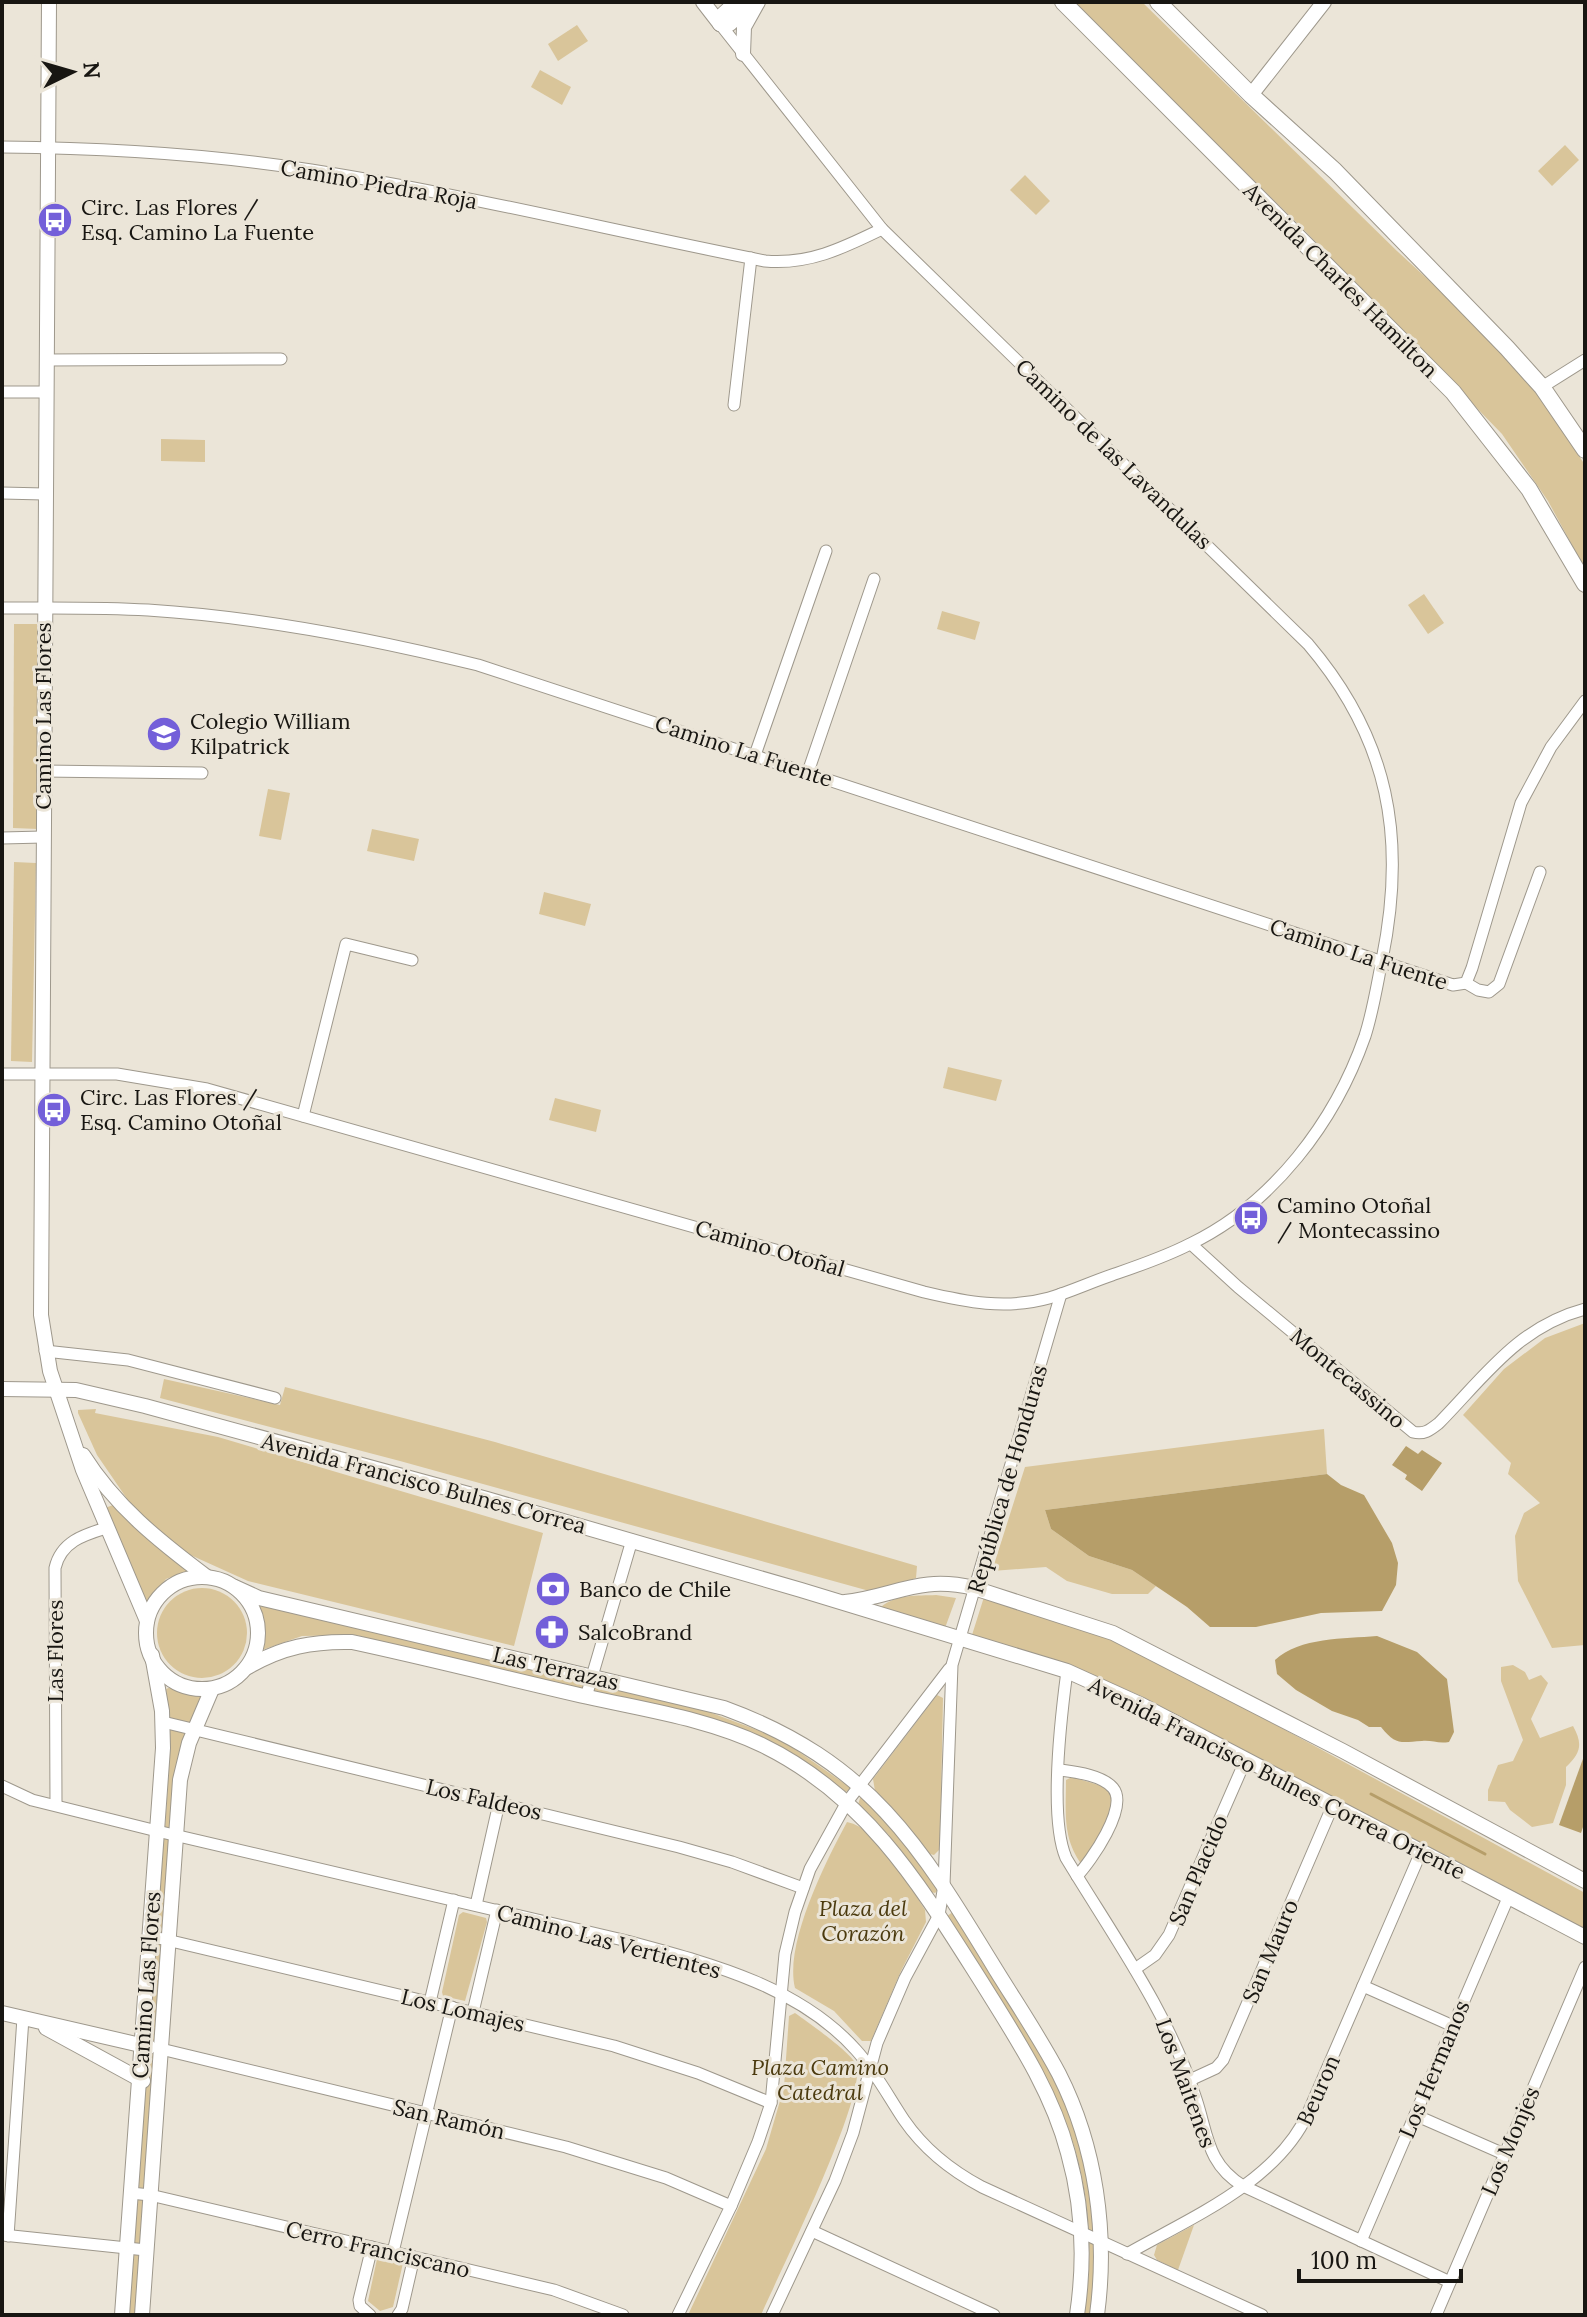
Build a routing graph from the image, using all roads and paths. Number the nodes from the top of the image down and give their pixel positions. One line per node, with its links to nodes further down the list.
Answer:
1 (49, 2): 12 (street, Camino Las Flores)
2 (703, 2): 8 (street, Camino de las Lavandulas)
3 (736, 2): 8 (street)
4 (756, 2): 8 (street); 9 (street)
5 (1063, 2): 27 (main road, Avenida Charles Hamilton)
6 (1158, 2): 10 (main road)
7 (1324, 2): 10 (street)
8 (720, 24): 9 (street, Camino de las Lavandulas)
9 (743, 54): 13 (street, Camino de las Lavandulas)
10 (1251, 95): 18 (main road)
11 (2, 147): 12 (street, Camino Piedra Roja)
12 (47, 148): 14 (street, Camino Piedra Roja); 16 (street, Camino Las Flores)
13 (882, 229): 14 (street, Camino Piedra Roja); 39 (street, Camino de las Lavandulas)
14 (751, 258): 21 (street)
15 (281, 359): 16 (street)
16 (46, 360): 20 (street, Camino Las Flores)
17 (1585, 360): 18 (street)
18 (1542, 387): 22 (main road)
19 (2, 392): 20 (street)
20 (45, 392): 24 (street, Camino Las Flores)
21 (734, 405)
22 (1585, 450)
23 (2, 493): 24 (street)
24 (44, 494): 29 (street, Camino Las Flores)
25 (826, 551): 31 (street)
26 (874, 579): 33 (street)
27 (1585, 584)
28 (2, 608): 29 (street, Camino La Fuente)
29 (43, 608): 31 (street, Camino La Fuente); 32 (street, Camino Las Flores)
30 (1585, 701): 40 (street, Camino La Fuente)
31 (755, 755): 33 (street, Camino La Fuente)
32 (43, 771): 34 (street); 35 (street, Camino Las Flores)
33 (808, 772): 39 (street, Camino La Fuente)
34 (202, 773)
35 (43, 837): 36 (street); 42 (street, Camino Las Flores)
36 (2, 838)
37 (1540, 872): 40 (street, Camino La Fuente)
38 (412, 960): 43 (street)
39 (1381, 963): 40 (street, Camino La Fuente); 44 (street, Camino Otoñal)
40 (1466, 983)
41 (2, 1074): 42 (street, Camino Otoñal)
42 (41, 1074): 43 (street, Camino Otoñal); 47 (street, Camino Las Flores)
43 (303, 1116): 45 (street, Camino Otoñal)
44 (1191, 1244): 45 (street, Camino Otoñal); 46 (street, Montecassino)
45 (1061, 1294): 56 (street, República de Honduras)
46 (1585, 1309)
47 (45, 1351): 49 (street, Camino Las Flores); 50 (street)
48 (2, 1389): 49 (street, Avenida Francisco Bulnes Correa)
49 (55, 1389): 51 (street, Camino Las Flores); 53 (street, Avenida Francisco Bulnes Correa)
50 (275, 1398)
51 (67, 1426): 52 (street, Camino Las Flores); 54 (street, Camino Las Flores)
52 (106, 1528): 58 (street, Camino Las Flores); 79 (street, Las Flores)
53 (632, 1540): 57 (street, Avenida Francisco Bulnes Correa); 66 (street)
54 (207, 1577): 55 (street); 58 (street)
55 (235, 1587): 59 (street, Las Terrazas); 64 (street)
56 (974, 1588): 57 (street, Avenida Francisco Bulnes Correa); 60 (street, República de Honduras); 85 (street)
57 (841, 1603): 60 (street, Avenida Francisco Bulnes Correa)
58 (147, 1621): 61 (street)
59 (430, 1639): 62 (street); 66 (street, Las Terrazas)
60 (960, 1640): 63 (street, República de Honduras); 65 (street, Avenida Francisco Bulnes Correa Oriente)
61 (152, 1655): 67 (street); 69 (street, Camino Las Flores)
62 (425, 1658): 64 (street, Las Terrazas); 68 (street, Las Terrazas)
63 (952, 1665): 76 (street, República de Honduras); 86 (street, República de Honduras)
64 (248, 1667): 67 (street)
65 (1067, 1671): 73 (street, Avenida Francisco Bulnes Correa Oriente); 74 (street, Los Maitenes)
66 (592, 1677): 68 (street); 70 (street, Las Terrazas)
67 (212, 1689): 71 (street, Camino Las Flores)
68 (586, 1697): 72 (street, Las Terrazas)
69 (163, 1722): 71 (street, Los Faldeos); 81 (street, Camino Las Flores)
70 (768, 1726): 72 (street); 76 (street, Las Terrazas)
71 (194, 1730): 78 (street, Los Faldeos); 82 (street, Camino Las Flores)
72 (759, 1744): 77 (street, Las Terrazas)
73 (1246, 1759): 80 (street, Avenida Francisco Bulnes Correa Oriente); 97 (street, San Placido)
74 (1060, 1770): 84 (street, Los Maitenes); 84 (street)
75 (2, 1786): 79 (street, Camino Las Vertientes)
76 (861, 1787): 77 (street, República de Honduras); 86 (street)
77 (847, 1802): 87 (street, República de Honduras); 92 (street)
78 (499, 1803): 87 (street, Los Faldeos); 90 (street)
79 (56, 1804): 81 (street, Camino Las Vertientes)
80 (1333, 1805): 83 (street, Avenida Francisco Bulnes Correa Oriente); 112 (street, San Mauro)
81 (157, 1831): 82 (street, Camino Las Vertientes); 93 (street, Camino Las Flores)
82 (176, 1834): 89 (street, Camino Las Vertientes); 95 (street, Camino Las Flores)
83 (1421, 1852): 88 (street, Avenida Francisco Bulnes Correa Oriente); 98 (street, Beuron)
84 (1077, 1876): 97 (street, Los Maitenes)
85 (1585, 1881)
86 (944, 1885): 92 (street, República de Honduras); 106 (street)
87 (803, 1888): 99 (street, República de Honduras)
88 (1508, 1898): 94 (street, Avenida Francisco Bulnes Correa Oriente); 105 (street, Los Hermanos)
89 (454, 1900): 90 (street, Camino Las Vertientes); 100 (street)
90 (476, 1905): 91 (street, Camino Las Vertientes)
91 (497, 1910): 99 (street, Camino Las Vertientes); 102 (street)
92 (939, 1915): 109 (street); 110 (street, República de Honduras)
93 (150, 1936): 95 (street, Los Lomajes); 107 (street, Camino Las Flores)
94 (1585, 1937)
95 (168, 1940): 100 (street, Los Lomajes); 108 (street, Camino Las Flores)
96 (1585, 1967): 118 (street, Los Monjes)
97 (1135, 1969): 112 (street, Los Maitenes)
98 (1363, 1986): 105 (street); 119 (street, Beuron)
99 (780, 1993): 110 (street, Camino Las Vertientes); 114 (street, República de Honduras)
100 (430, 2002): 101 (street, Los Lomajes)
101 (452, 2007): 102 (street, Los Lomajes); 115 (street)
102 (473, 2012): 114 (street, Los Lomajes)
103 (2, 2013): 104 (street)
104 (27, 2019): 107 (street); 111 (street); 117 (street)
105 (1453, 2026): 116 (street, Los Hermanos)
106 (1040, 2041): 109 (street); 127 (street)
107 (141, 2045): 108 (street); 111 (street, Camino Las Flores)
108 (161, 2049): 113 (street, Camino Las Flores); 115 (street, San Ramón)
109 (1023, 2051): 124 (street)
110 (870, 2066): 123 (street, República de Honduras); 124 (street, Camino Las Vertientes)
111 (139, 2080): 113 (street); 120 (street, Camino Las Flores)
112 (1190, 2080): 119 (street, Los Maitenes)
113 (158, 2088): 121 (street, Camino Las Flores)
114 (771, 2103): 122 (street, República de Honduras)
115 (426, 2113): 122 (street, San Ramón); 131 (street)
116 (1415, 2115): 118 (street); 126 (street, Los Hermanos)
117 (8, 2136): 125 (street)
118 (1504, 2154): 134 (street, Los Monjes)
119 (1243, 2186): 126 (street, Los Maitenes); 132 (street, Beuron)
120 (131, 2193): 121 (street, Cerro Franciscano); 129 (street, Camino Las Flores)
121 (150, 2195): 128 (street, Cerro Franciscano); 130 (street, Camino Las Flores)
122 (731, 2206): 140 (street, República de Honduras)
123 (812, 2231): 141 (street, República de Honduras); 142 (street)
124 (1081, 2233): 127 (street, Camino Las Vertientes); 143 (street)
125 (5, 2236): 129 (street)
126 (1361, 2241): 134 (street, Los Maitenes)
127 (1101, 2242): 132 (street, Camino Las Vertientes); 144 (street)
128 (372, 2247): 131 (street, Cerro Franciscano); 137 (street)
129 (127, 2248): 130 (street); 135 (street, Camino Las Flores)
130 (146, 2250): 136 (street, Camino Las Flores)
131 (393, 2252): 133 (street, Cerro Franciscano)
132 (1127, 2254): 145 (street, Camino Las Vertientes)
133 (414, 2257): 138 (street); 139 (street, Cerro Franciscano)
134 (1450, 2282): 146 (street, Los Monjes)
135 (122, 2315)
136 (142, 2315)
137 (370, 2315)
138 (398, 2315)
139 (623, 2315)
140 (678, 2315)
141 (772, 2315)
142 (994, 2315)
143 (1077, 2315)
144 (1097, 2315)
145 (1262, 2315)
146 (1436, 2315)

